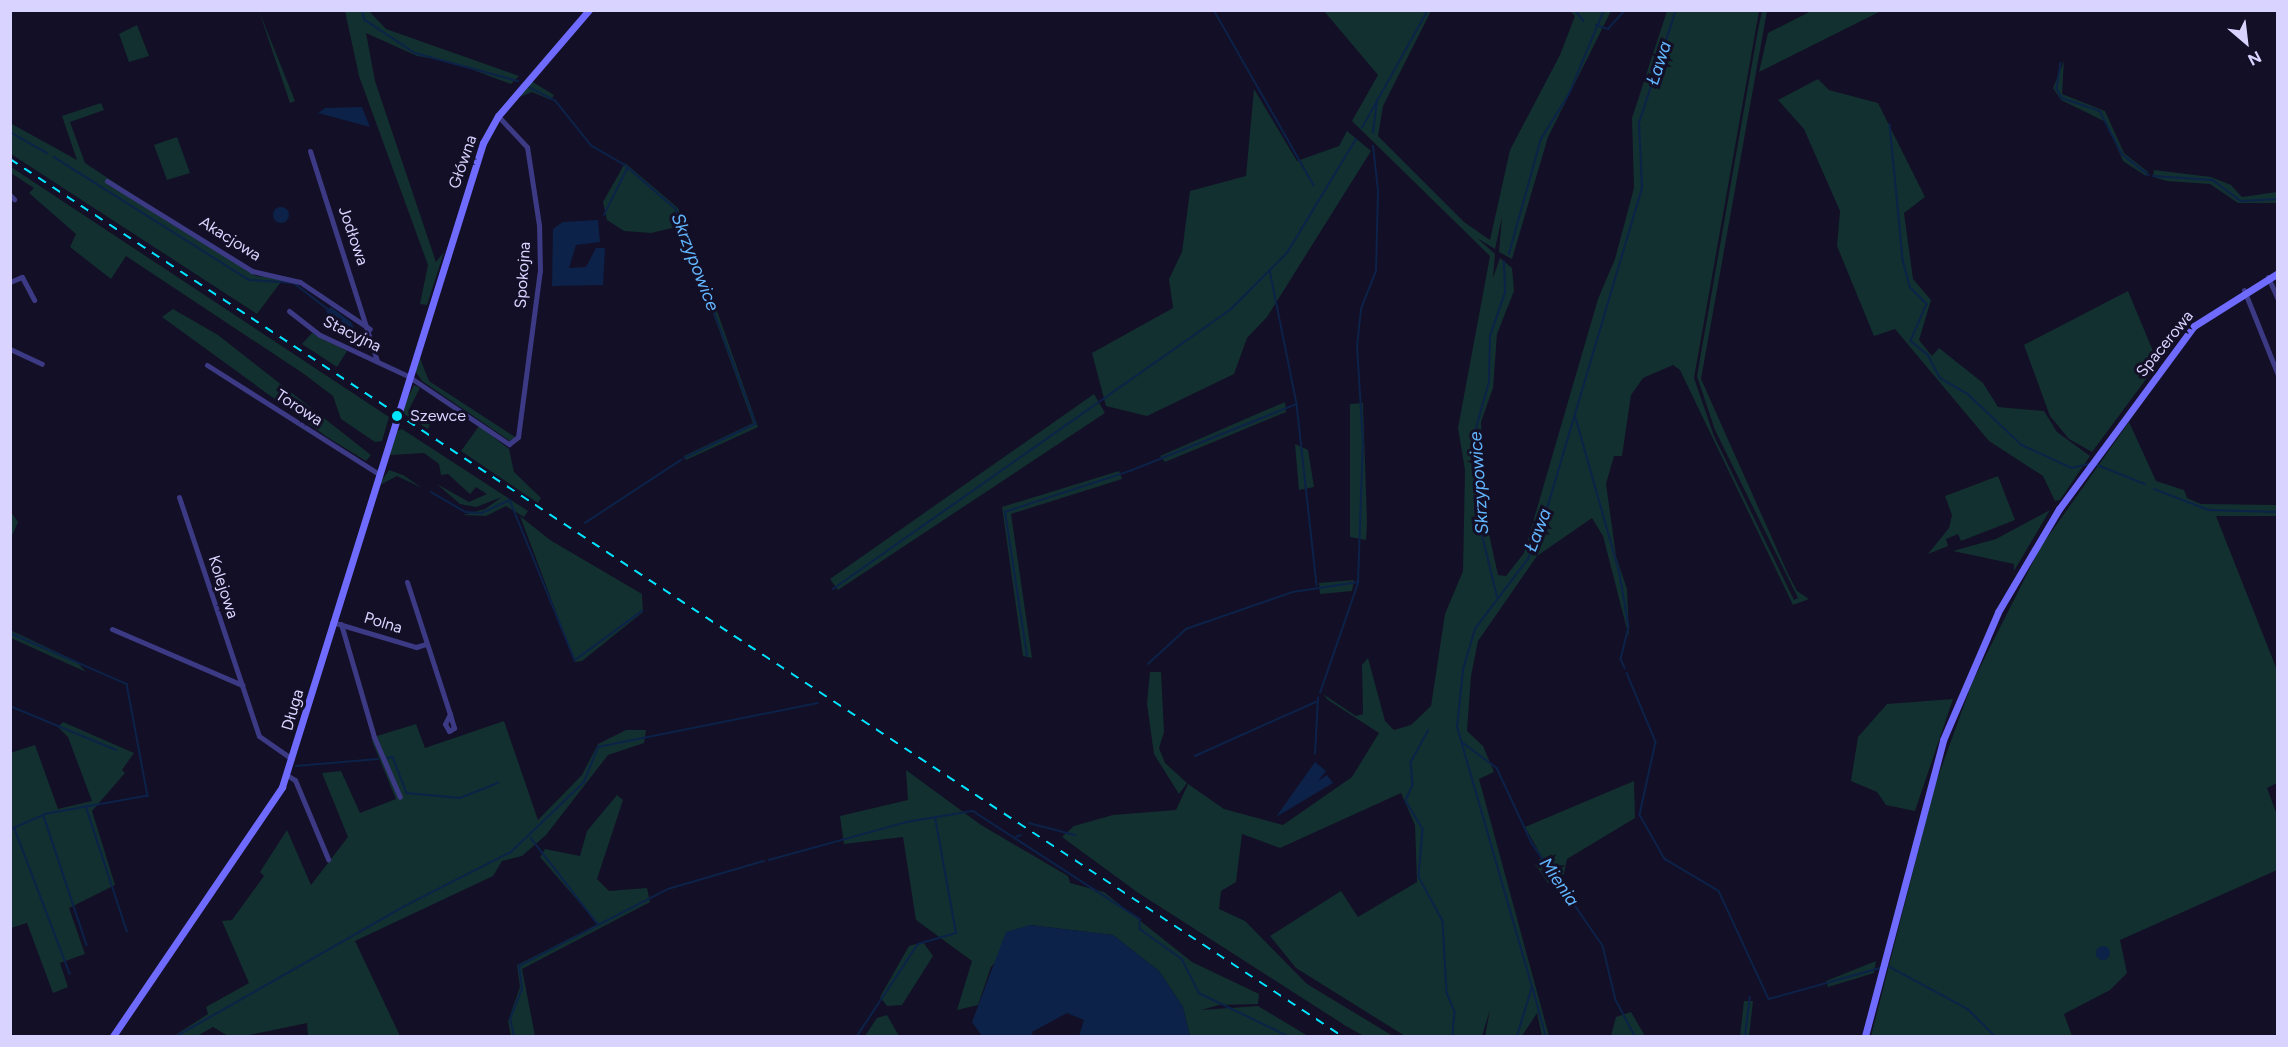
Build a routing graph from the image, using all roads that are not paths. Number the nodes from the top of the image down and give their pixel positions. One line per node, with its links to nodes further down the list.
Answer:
1 (589, 10): 2 (street, Główna)
2 (498, 116): 14 (street, Główna); 20 (street, Spokojna)
3 (310, 152): 12 (street, Jodłowa)
4 (107, 181): 12 (street, Akacjowa)
5 (2277, 273): 6 (street, Spacerowa)
6 (2268, 277): 8 (street, Spacerowa); 9 (street)
7 (10, 282): 10 (street)
8 (2244, 290): 18 (street); 35 (street, Spacerowa)
9 (2277, 299)
10 (34, 300)
11 (289, 311): 15 (street, Stacyjna)
12 (370, 329): 15 (street, Jodłowa)
13 (10, 349): 16 (street)
14 (416, 352): 19 (street, Długa)
15 (377, 361): 19 (street, Stacyjna)
16 (42, 364)
17 (207, 365): 21 (street, Torowa)
18 (2277, 375)
19 (408, 376): 20 (street, Stacyjna); 21 (street, Długa)
20 (509, 444)
21 (377, 473): 24 (street, Długa)
22 (180, 497): 28 (street, Kolejowa)
23 (407, 582): 27 (street, Polna)
24 (332, 622): 25 (street, Polna); 30 (street, Długa)
25 (341, 624): 27 (street, Polna); 32 (street)
26 (112, 629): 28 (street)
27 (426, 644): 29 (street, Polna)
28 (242, 685): 30 (street, Kolejowa)
29 (450, 714)
30 (292, 759): 31 (street, Długa)
31 (287, 775): 33 (street); 34 (street, Długa)
32 (400, 797)
33 (328, 859)
34 (113, 1036)
35 (1865, 1036)

